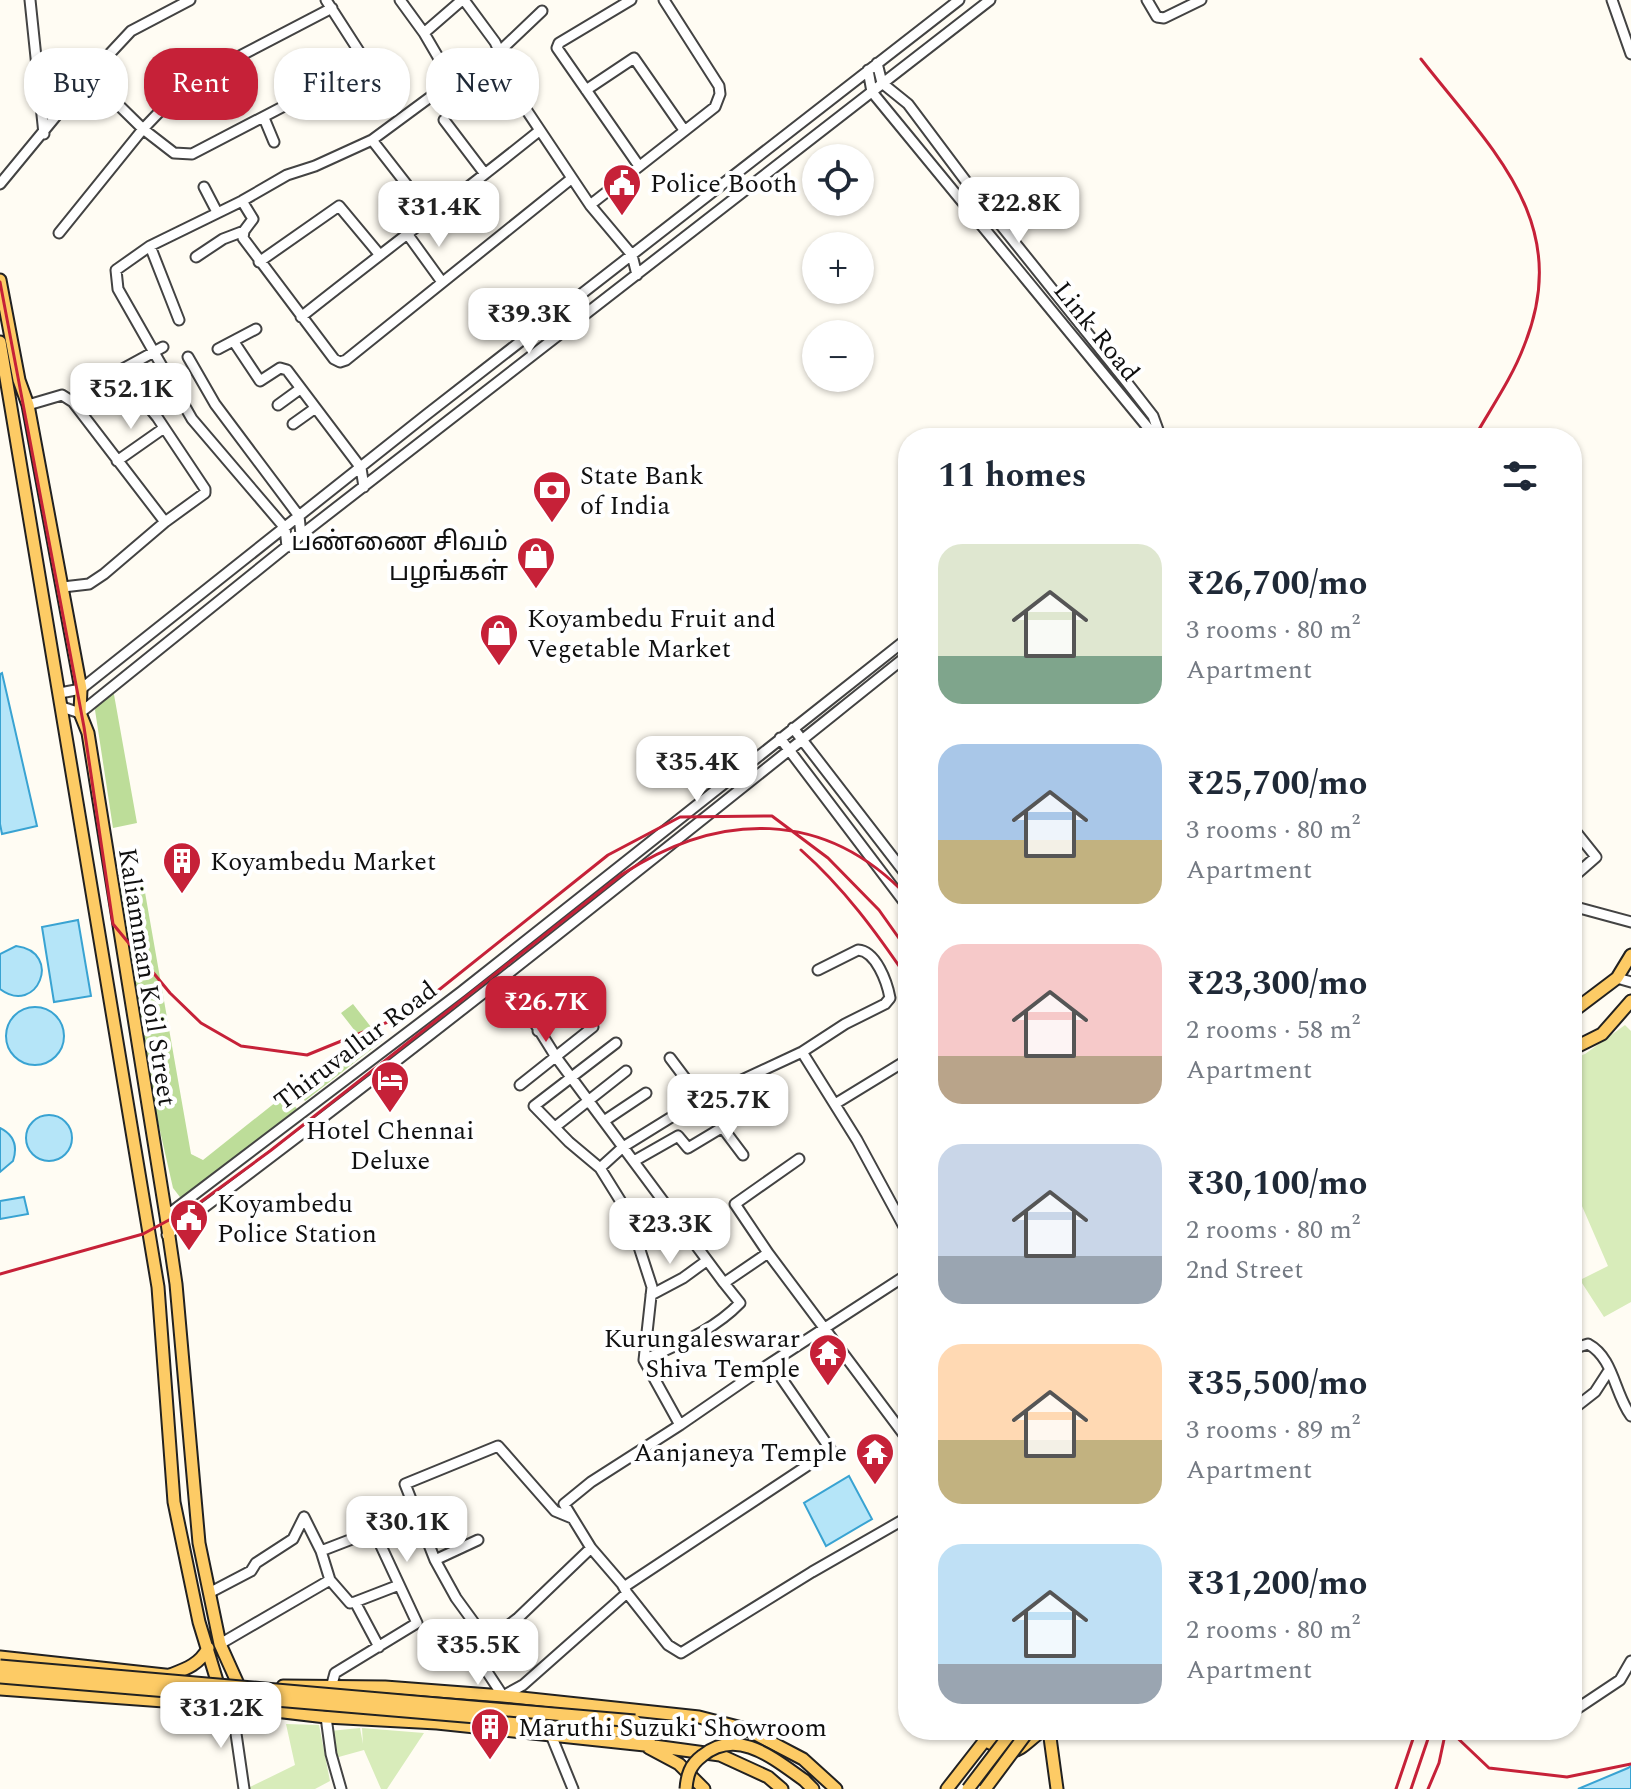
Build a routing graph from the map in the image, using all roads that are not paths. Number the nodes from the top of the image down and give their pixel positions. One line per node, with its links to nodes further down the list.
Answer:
1 (30, 0): 34 (street)
2 (190, 0): 15 (street)
3 (400, 0): 14 (street)
4 (463, 0): 14 (street); 17 (street)
5 (631, 0): 23 (street)
6 (664, 0): 32 (street)
7 (959, 0): 20 (street)
8 (990, 0): 22 (street)
9 (1147, 0): 10 (street)
10 (1201, 0)
11 (1612, 0): 19 (street)
12 (329, 4): 27 (street); 31 (street)
13 (542, 11): 18 (street)
14 (424, 33): 16 (street)
15 (115, 48)
16 (433, 48)
17 (498, 48)
18 (503, 48)
19 (1630, 48)
20 (877, 63): 21 (street); 22 (street)
21 (868, 70): 24 (street, Link Road); 51 (street)
22 (882, 83): 24 (street); 75 (street)
23 (586, 90): 32 (street); 37 (street)
24 (872, 92): 54 (street); 74 (street, Link Road)
25 (426, 100): 35 (street)
26 (128, 114): 31 (street)
27 (264, 118): 31 (street); 36 (street)
28 (55, 120): 34 (street)
29 (444, 120): 38 (street)
30 (532, 120): 33 (street)
31 (143, 129): 47 (street)
32 (684, 130): 37 (street)
33 (539, 131): 38 (street); 39 (street)
34 (44, 134): 40 (street)
35 (372, 140): 42 (street); 45 (street)
36 (274, 142)
37 (639, 166): 43 (street)
38 (485, 174): 45 (street)
39 (571, 179): 43 (street); 56 (street)
40 (0, 184)
41 (204, 187): 44 (street)
42 (242, 201): 44 (street); 46 (street)
43 (590, 205): 51 (street)
44 (217, 212): 49 (street)
45 (432, 217): 48 (street)
46 (244, 231): 52 (street); 53 (street)
47 (59, 233)
48 (408, 235): 50 (street); 56 (street)
49 (150, 246): 58 (street); 64 (street)
50 (379, 254): 53 (street); 57 (street)
51 (632, 255): 54 (street); 77 (street)
52 (196, 257)
53 (259, 262): 57 (street)
54 (637, 275): 78 (street)
55 (0, 280): 69 (main road, Kaliamman Koil Street)
56 (442, 282): 57 (street)
57 (301, 317)
58 (179, 320)
59 (256, 329): 61 (street)
60 (0, 342): 88 (main road, Kaliamman Koil Street)
61 (234, 342): 63 (street); 67 (street)
62 (163, 347): 64 (street)
63 (218, 349)
64 (153, 352): 66 (street); 81 (street)
65 (188, 357): 79 (street)
66 (119, 371): 68 (street); 73 (street)
67 (300, 389): 70 (street); 71 (street)
68 (73, 402): 69 (street); 76 (street)
69 (28, 405): 84 (main road, Kaliamman Koil Street)
70 (278, 405)
71 (314, 409): 72 (street); 77 (street)
72 (293, 424)
73 (164, 428): 76 (street); 80 (street)
74 (1145, 428)
75 (1157, 428)
76 (117, 461): 80 (street)
77 (361, 468): 78 (street); 79 (street)
78 (364, 487): 82 (street)
79 (299, 516): 81 (street); 82 (street)
80 (165, 522): 84 (street)
81 (285, 528): 83 (street); 87 (street)
82 (301, 535): 83 (street)
83 (287, 547): 90 (street)
84 (63, 587): 87 (main road, Kaliamman Koil Street)
85 (898, 646): 91 (street, Thiruvallur Road)
86 (898, 663): 93 (street)
87 (81, 689): 88 (street); 90 (main road, Kaliamman Koil Street)
88 (60, 693): 89 (main road, Kaliamman Koil Street)
89 (62, 707): 90 (street); 164 (main road, Kaliamman Koil Street)
90 (80, 713): 133 (main road, Kaliamman Koil Street)
91 (793, 728): 92 (street, Thiruvallur Road); 93 (street)
92 (780, 738): 94 (street); 133 (street, Thiruvallur Road)
93 (802, 740): 94 (street); 96 (street)
94 (791, 751): 98 (street); 103 (street)
95 (1582, 840): 97 (street)
96 (898, 864)
97 (1582, 869)
98 (898, 894)
99 (1582, 909): 100 (street)
100 (1631, 922)
101 (1631, 955): 104 (main road)
102 (818, 970): 113 (street)
103 (506, 977): 110 (street); 135 (street)
104 (1617, 978): 105 (street); 108 (main road)
105 (1631, 982)
106 (580, 1001): 110 (street)
107 (1631, 1001): 112 (main road)
108 (1582, 1004)
109 (593, 1027): 114 (street)
110 (538, 1031): 114 (street)
111 (616, 1043): 118 (street)
112 (1582, 1044)
113 (802, 1052): 122 (street); 123 (street)
114 (556, 1057): 118 (street); 119 (street)
115 (670, 1058): 122 (street)
116 (898, 1066): 123 (street)
117 (626, 1071): 121 (street)
118 (571, 1077): 121 (street); 127 (street)
119 (520, 1085)
120 (646, 1093): 125 (street)
121 (588, 1099): 125 (street); 127 (street)
122 (699, 1100): 126 (street); 128 (street)
123 (835, 1104): 134 (street)
124 (748, 1112): 126 (street)
125 (604, 1121): 128 (street)
126 (722, 1126): 129 (street); 131 (street)
127 (555, 1127): 132 (street)
128 (623, 1147): 131 (street); 132 (street)
129 (743, 1155)
130 (799, 1159): 136 (street)
131 (634, 1161): 137 (street)
132 (600, 1168): 140 (street)
133 (166, 1216): 135 (main road, Kaliamman Koil Street)
134 (898, 1216)
135 (167, 1235): 161 (main road, Kaliamman Koil Street)
136 (768, 1253): 139 (street); 141 (street)
137 (705, 1262): 139 (street); 140 (street)
138 (898, 1281): 141 (street)
139 (724, 1283): 143 (street)
140 (651, 1295): 143 (street)
141 (824, 1329): 144 (street); 148 (street)
142 (1582, 1346): 145 (street)
143 (644, 1360): 149 (street)
144 (771, 1363): 149 (street); 160 (street)
145 (1608, 1372): 146 (street); 147 (street)
146 (1582, 1402)
147 (1631, 1416)
148 (898, 1418)
149 (680, 1425): 151 (street)
150 (368, 1518): 153 (street)
151 (572, 1518): 155 (street); 157 (street)
152 (898, 1523): 160 (street)
153 (373, 1531): 156 (street); 159 (street)
154 (478, 1540): 157 (street)
155 (591, 1548): 160 (street); 163 (street)
156 (321, 1551): 158 (street); 161 (street)
157 (435, 1560): 163 (street)
158 (330, 1580): 162 (street); 164 (street)
159 (399, 1585): 162 (street); 165 (street)
160 (625, 1590): 176 (street)
161 (209, 1593): 164 (main road, Kaliamman Koil Street)
162 (355, 1602): 165 (street)
163 (488, 1642): 176 (street)
164 (214, 1646): 169 (main road); 171 (main road); 172 (main road, Kaliamman Koil Street)
165 (379, 1647): 174 (street)
166 (0, 1657): 169 (main road)
167 (1631, 1661): 177 (street)
168 (0, 1666): 179 (main road, bridge)
169 (170, 1675): 171 (main road)
170 (0, 1677): 180 (main road, bridge)
171 (217, 1681): 172 (main road)
172 (238, 1684): 174 (main road)
173 (385, 1687): 174 (main road); 176 (main road); 180 (main road)
174 (331, 1688)
175 (0, 1689): 178 (main road)
176 (503, 1696): 179 (main road)
177 (1582, 1705)
178 (232, 1706): 181 (main road); 190 (street)
179 (659, 1713): 197 (main road)
180 (380, 1715): 181 (main road); 182 (main road); 189 (main road, bridge)
181 (326, 1717): 191 (street)
182 (551, 1735): 188 (main road); 192 (street)
183 (985, 1740): 186 (main road); 198 (main road)
184 (1005, 1740): 199 (main road, bridge)
185 (1022, 1740): 200 (main road, bridge)
186 (1032, 1740)
187 (1048, 1740): 201 (main road)
188 (641, 1744): 189 (main road); 194 (main road)
189 (654, 1746): 195 (main road)
190 (244, 1789)
191 (341, 1789)
192 (573, 1789)
193 (686, 1789): 196 (main road, bridge)
194 (704, 1789)
195 (782, 1789)
196 (813, 1789)
197 (836, 1789)
198 (947, 1789)
199 (968, 1789)
200 (985, 1789)
201 (1057, 1789)

